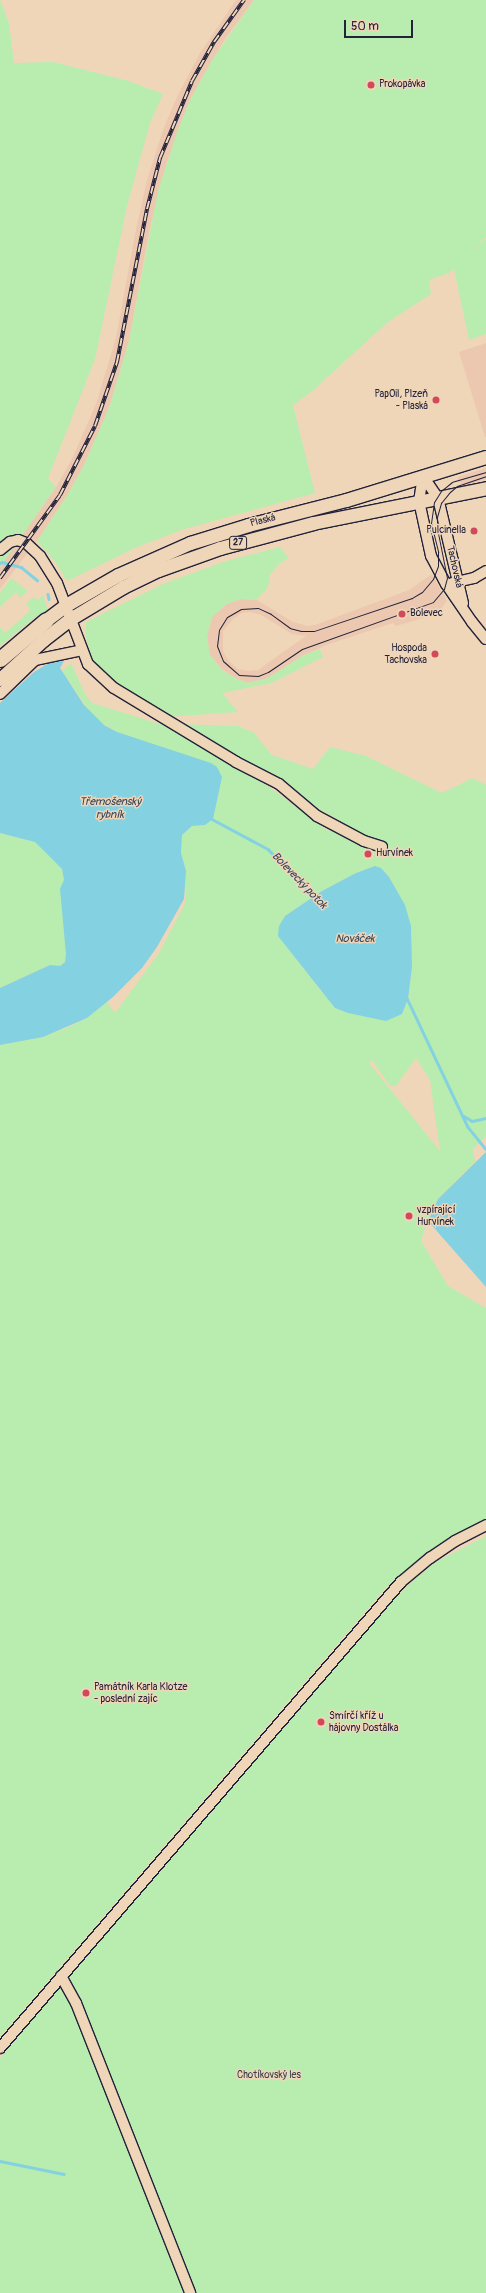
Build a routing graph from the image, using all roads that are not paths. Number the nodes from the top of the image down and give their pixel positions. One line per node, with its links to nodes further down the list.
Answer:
1 (486, 457): 2 (main road, Plaská / 27)
2 (423, 476): 4 (street); 5 (street); 10 (main road, Plaská / 27)
3 (486, 488): 4 (main road, Plaská / 27)
4 (438, 498): 5 (main road, Plaská / 27); 8 (street, Tachovská)
5 (419, 501): 9 (street); 12 (main road, Plaská / 27)
6 (0, 550): 10 (street)
7 (486, 571): 8 (street)
8 (457, 583): 9 (street); 11 (street, Tachovská)
9 (446, 584): 11 (street, Tachovská)
10 (66, 605): 12 (street); 13 (main road, Plaská / 27)
11 (466, 612): 14 (street, Tachovská)
12 (70, 619): 15 (street); 17 (main road, Plaská / 27)
13 (46, 620): 16 (highway, Plaská / 27)
14 (486, 639)
15 (82, 650): 18 (street); 19 (street)
16 (0, 659)
17 (0, 679)
18 (0, 694)
19 (382, 847)
20 (486, 1526): 21 (street)
21 (61, 1976): 22 (street); 23 (street)
22 (0, 2048)
23 (190, 2293)

